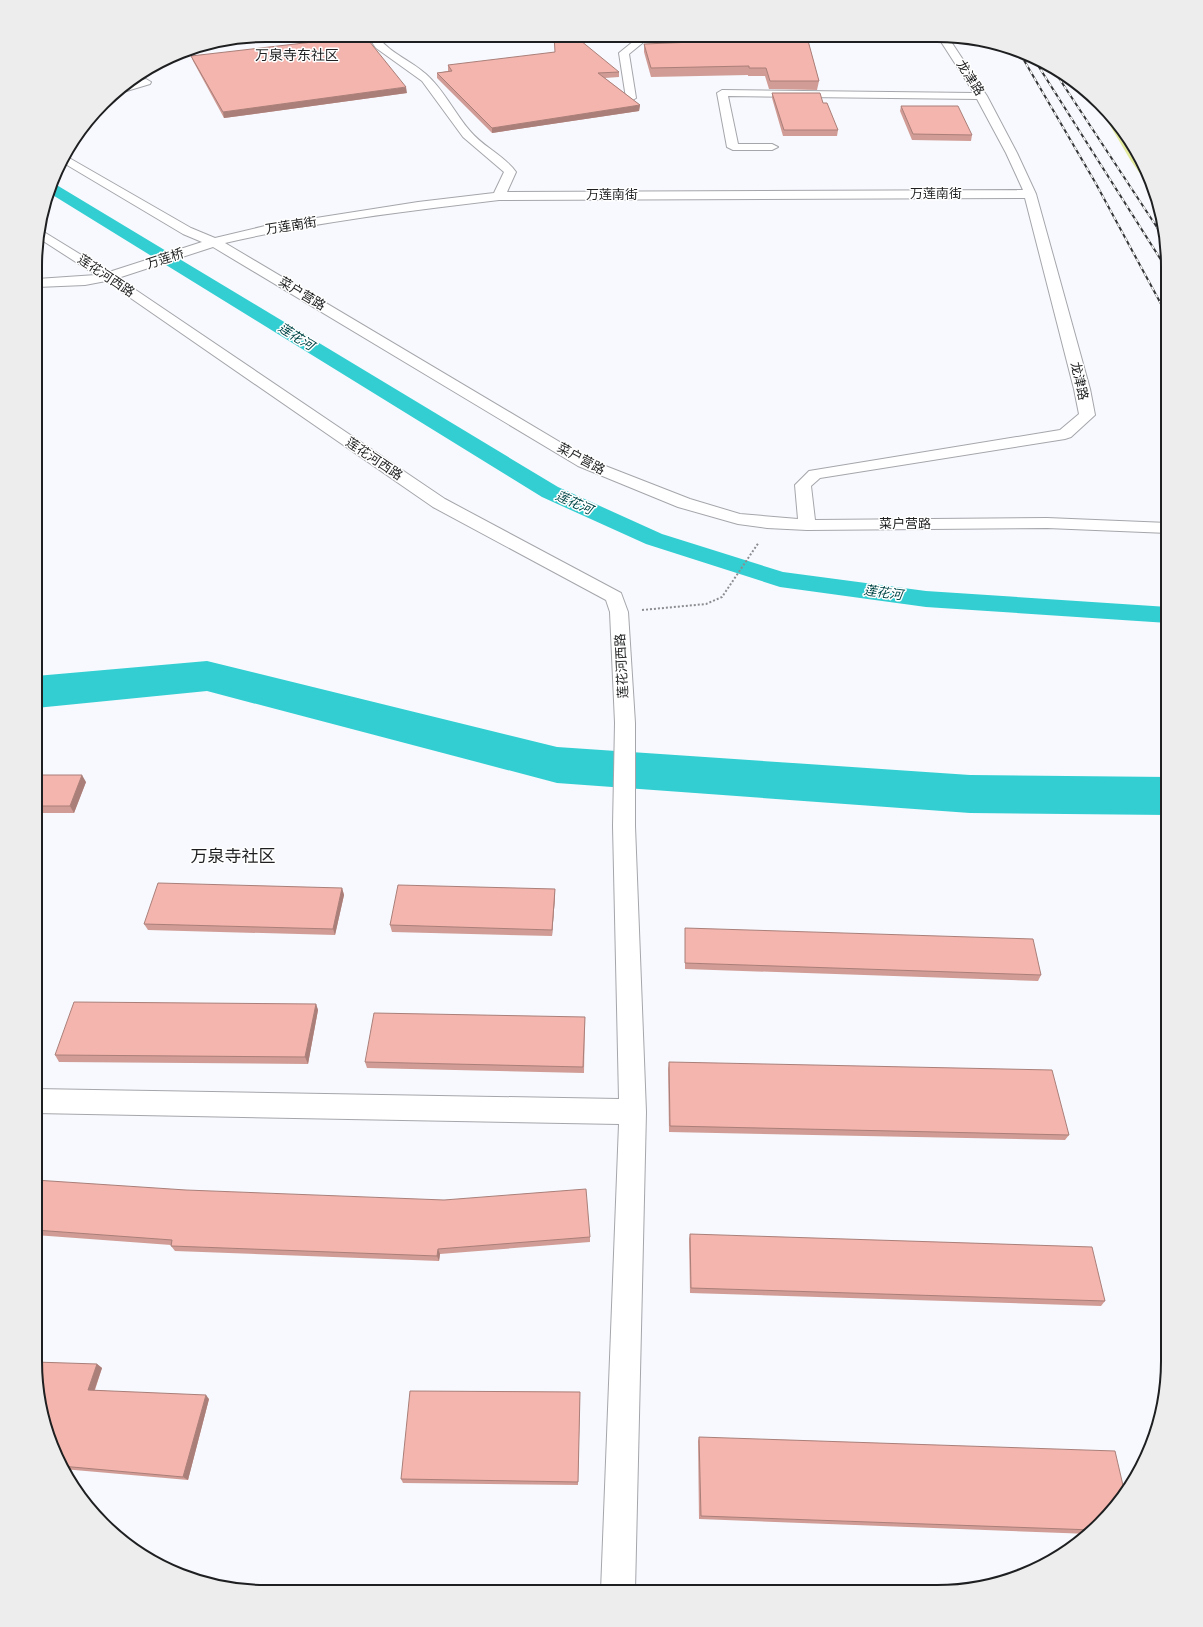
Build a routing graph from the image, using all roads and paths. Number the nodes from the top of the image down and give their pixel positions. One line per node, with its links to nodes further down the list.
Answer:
1 (376, 42): 11 (street)
2 (638, 42): 7 (street)
3 (946, 42): 6 (street, 龙津路)
4 (146, 82): 5 (street)
5 (133, 86)
6 (982, 96): 8 (street); 10 (street, 龙津路)
7 (631, 98)
8 (772, 147)
9 (68, 161): 13 (street, 菜户营路)
10 (1030, 194): 11 (street, 万莲南街); 17 (street, 龙津路)
11 (499, 196): 13 (street, 万莲南街)
12 (44, 236): 15 (street, 莲花河西路)
13 (214, 242): 14 (street, 万莲南街); 17 (street, 菜户营路)
14 (199, 248): 15 (street, 万莲桥)
15 (108, 277): 16 (street); 20 (street, 莲花河西路)
16 (42, 283)
17 (806, 525): 18 (street, 菜户营路)
18 (1161, 528)
19 (756, 548): 20 (path)
20 (620, 612): 22 (street, 莲花河西路)
21 (42, 1102): 22 (street)
22 (633, 1112): 23 (street, 莲花河西路)
23 (618, 1585)

